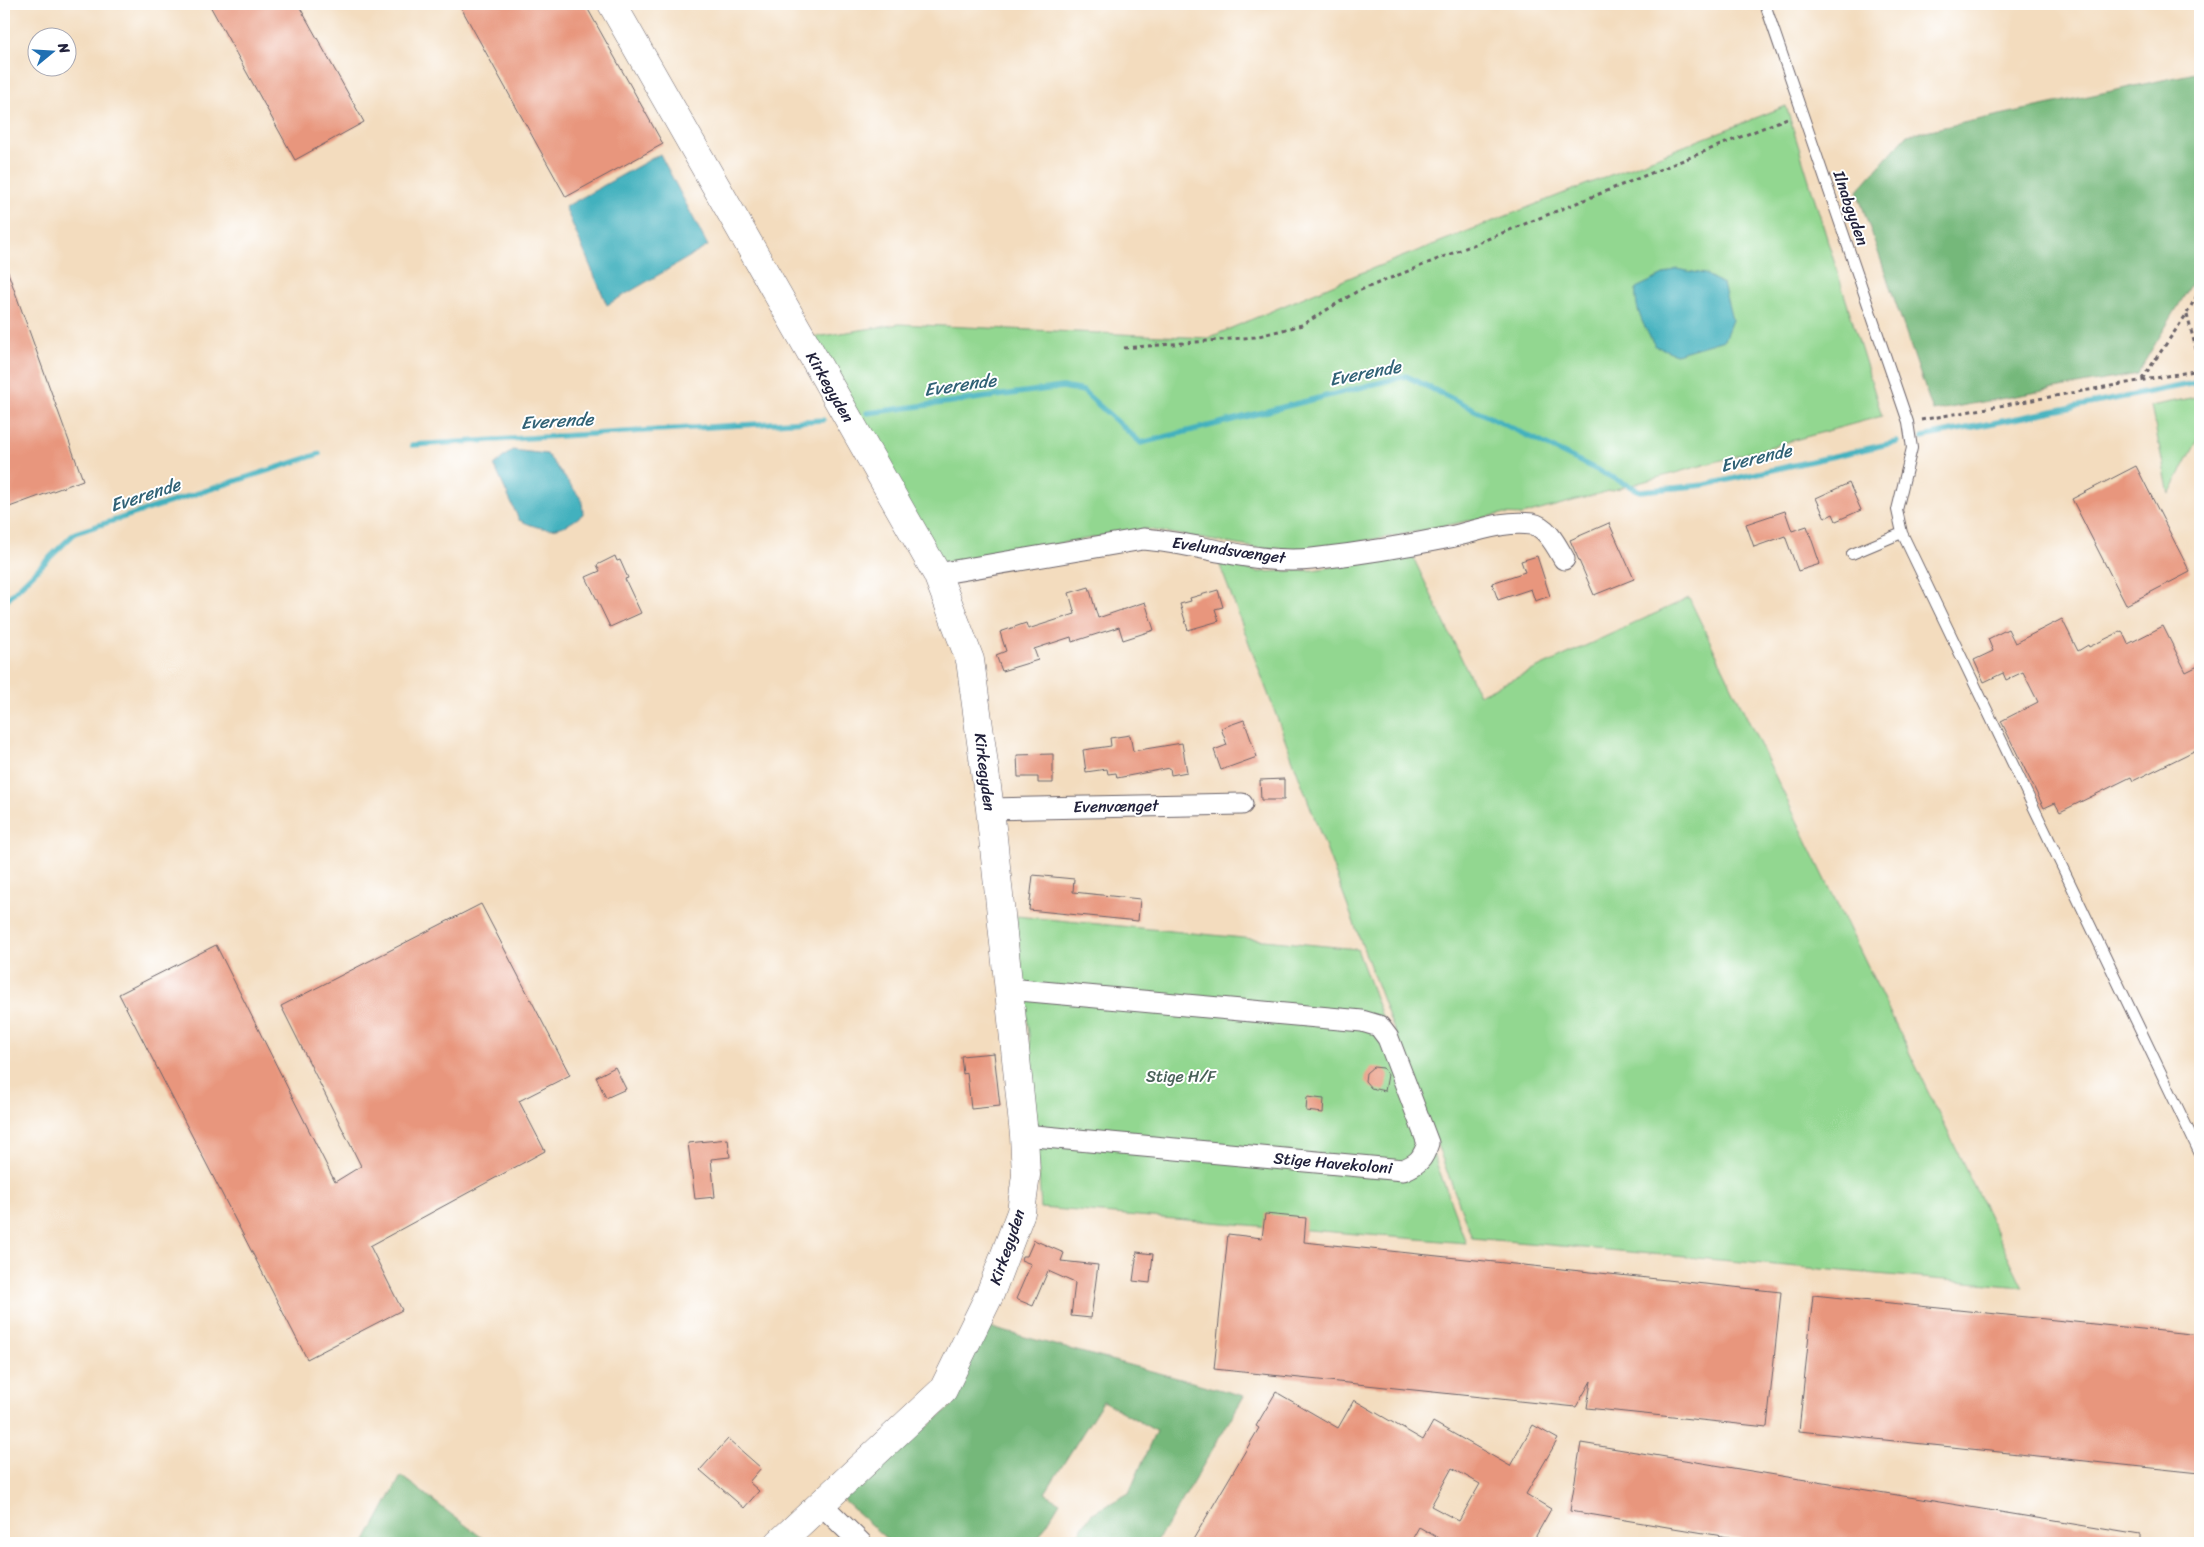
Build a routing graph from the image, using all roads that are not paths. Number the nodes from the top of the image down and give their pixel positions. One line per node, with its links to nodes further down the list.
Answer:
1 (612, 4): 6 (street, Kirkegyden)
2 (1765, 4): 3 (lane, Ilnabgyden)
3 (1902, 533): 4 (lane); 11 (lane, Ilnabgyden)
4 (1852, 554)
5 (1564, 559): 6 (street, Evelundsvænget)
6 (937, 574): 8 (street, Kirkegyden)
7 (1242, 804): 8 (street, Evenvænget)
8 (990, 809): 9 (street, Kirkegyden)
9 (1009, 989): 10 (street, Kirkegyden); 10 (street, Stige Havekoloni)
10 (1024, 1135): 12 (street, Kirkegyden)
11 (2200, 1154)
12 (821, 1504): 13 (street, Kirkegyden); 14 (street)
13 (779, 1543)
14 (861, 1543)

